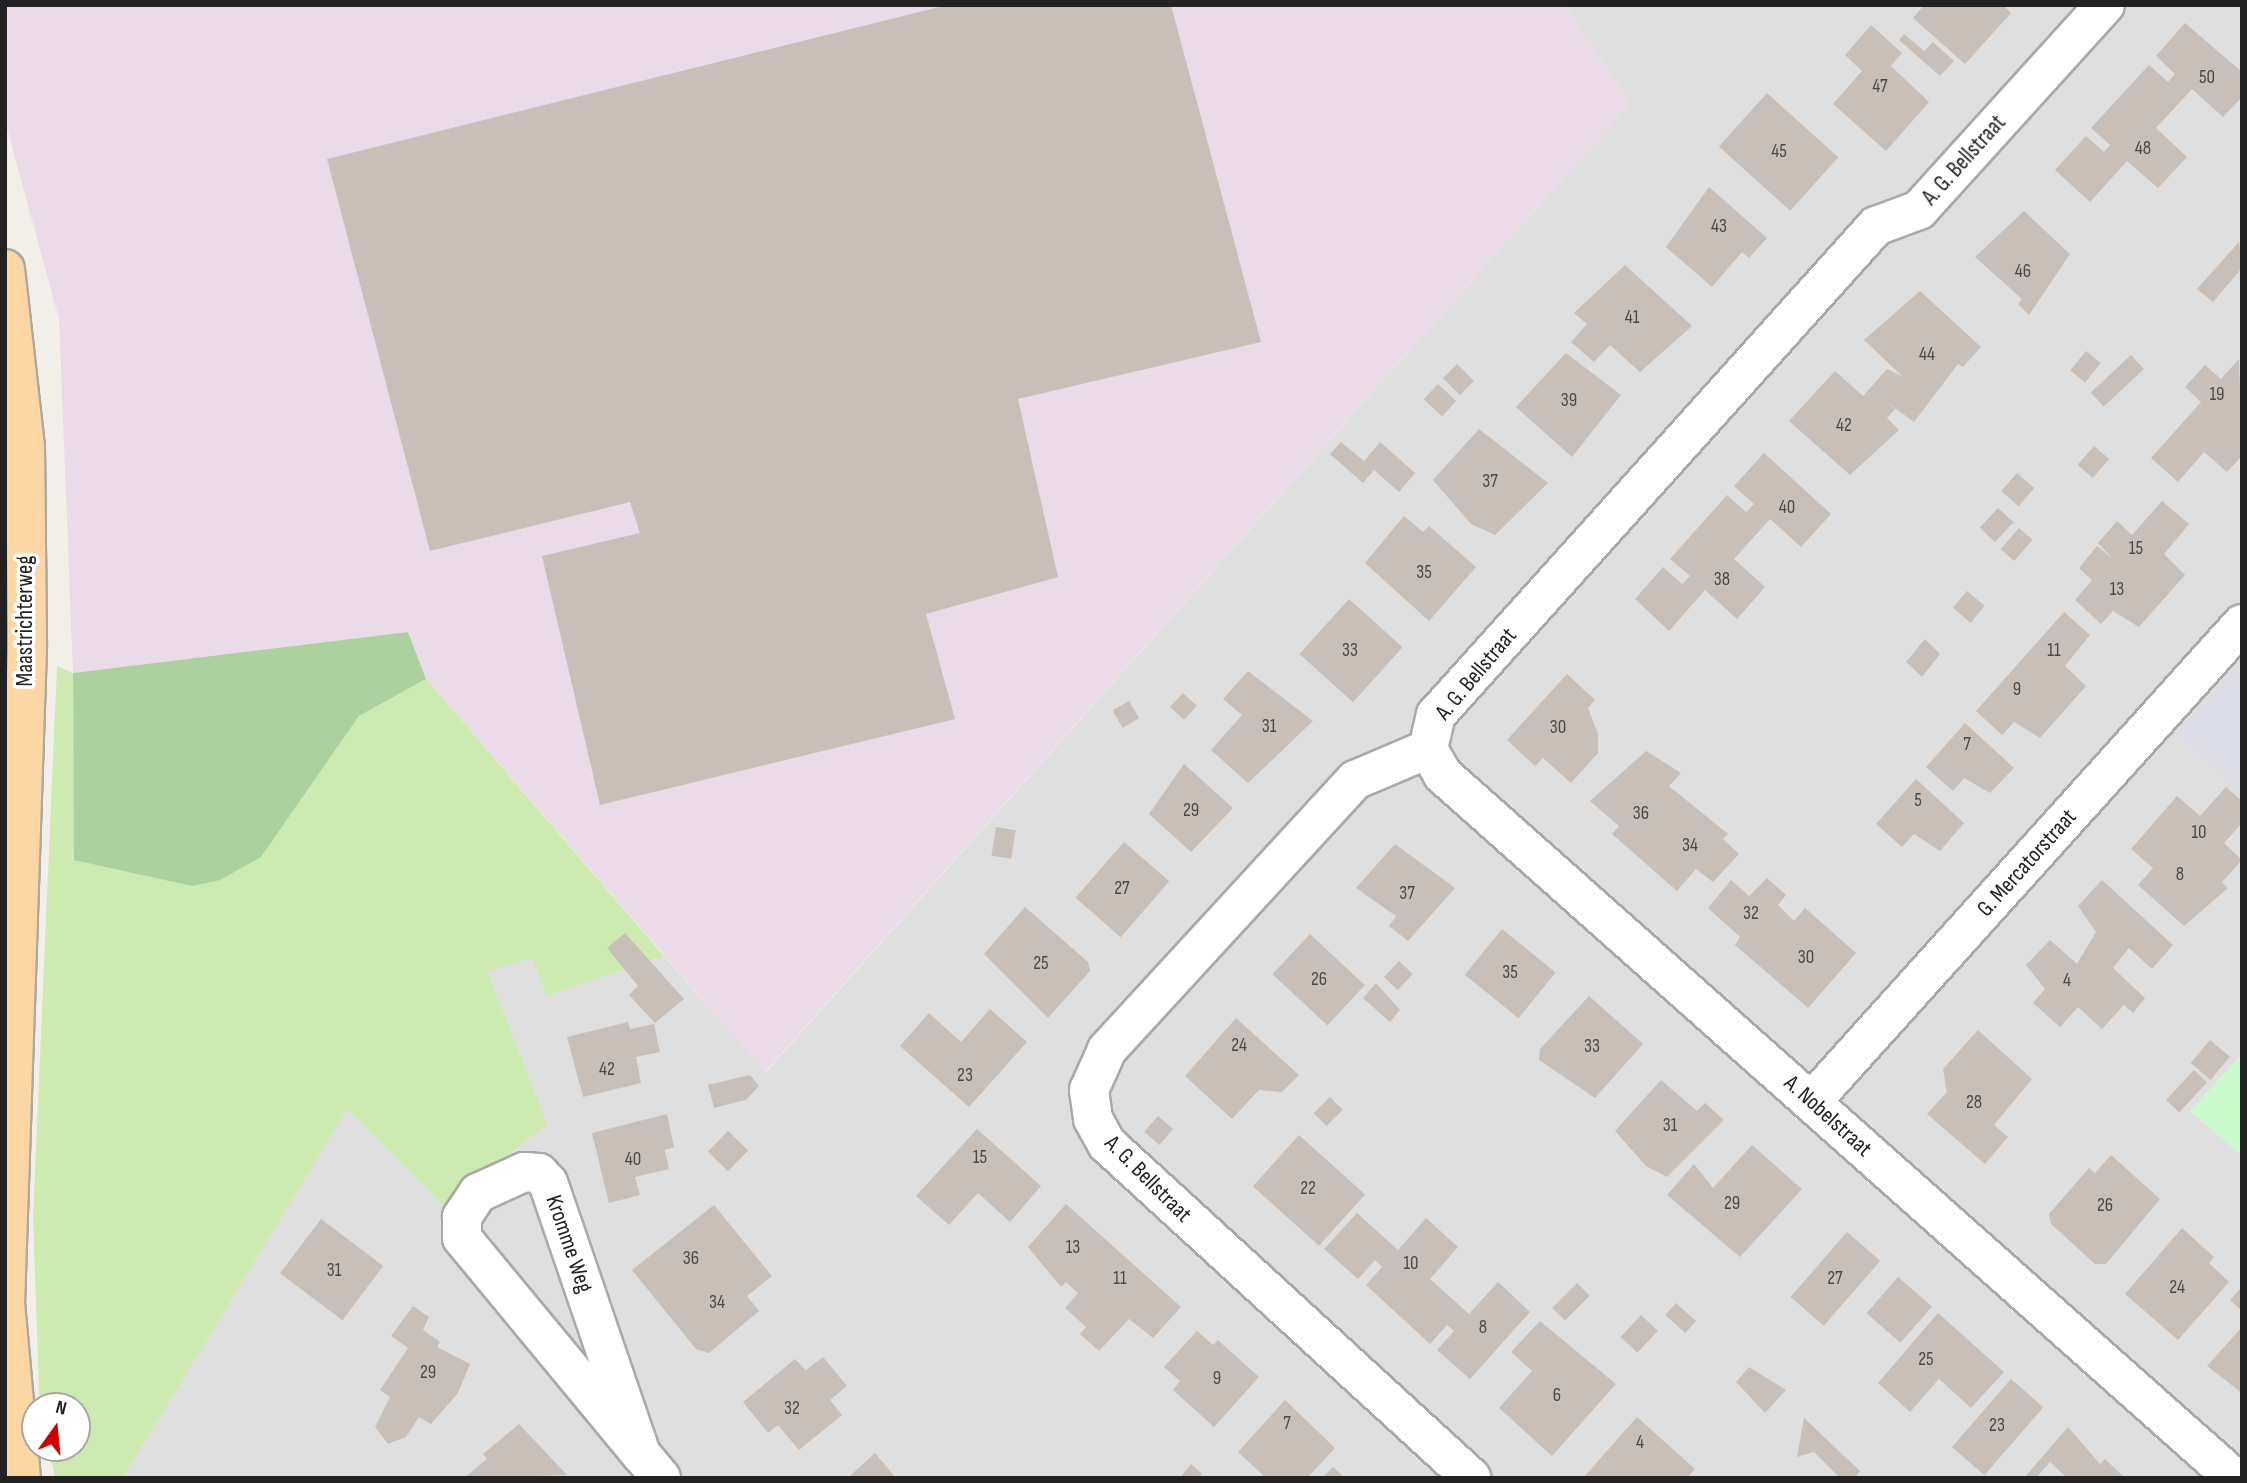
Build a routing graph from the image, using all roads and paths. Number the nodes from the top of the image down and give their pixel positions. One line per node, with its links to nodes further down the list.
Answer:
1 (2105, 5): 6 (street, A. G. Bellstraat)
2 (5, 268): 3 (main road, Maastrichterweg)
3 (10, 344): 4 (main road, Maastrichterweg)
4 (15, 446): 9 (main road, Maastrichterweg)
5 (2242, 624): 7 (street, G. Mercatorstraat)
6 (1428, 749): 7 (street, A. Nobelstraat); 10 (street, A. G. Bellstraat)
7 (1812, 1101): 11 (street, A. Nobelstraat)
8 (651, 1466): 8 (street, Kromme Weg)
9 (21, 1478)
10 (1471, 1478)
11 (2234, 1478)

